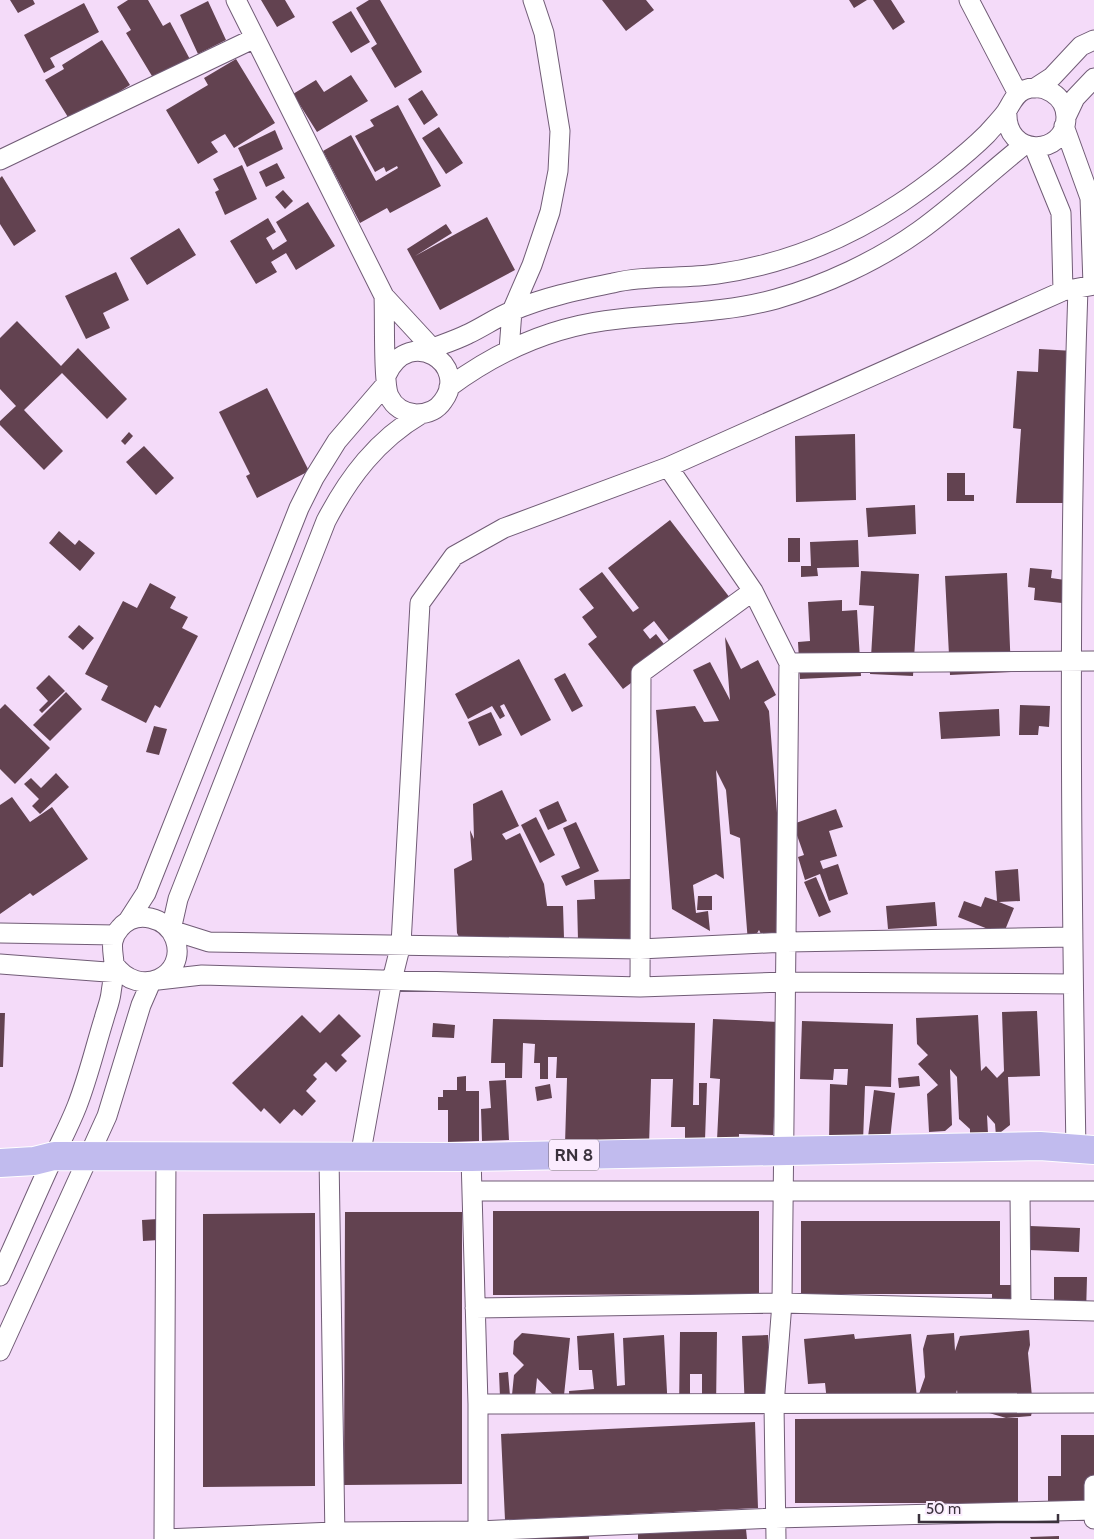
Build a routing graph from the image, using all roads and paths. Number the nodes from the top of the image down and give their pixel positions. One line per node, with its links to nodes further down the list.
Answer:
1 (236, 0): 4 (street)
2 (533, 0): 14 (street)
3 (969, 0): 7 (street)
4 (255, 38): 11 (street); 13 (street)
5 (1094, 40): 7 (street)
6 (1094, 78): 9 (street)
7 (1026, 91): 8 (street); 9 (street)
8 (1007, 111): 10 (street); 14 (street)
9 (1065, 122): 10 (street); 12 (street)
10 (1029, 146): 12 (street); 15 (street)
11 (0, 160)
12 (1082, 287): 16 (street); 21 (street)
13 (384, 296): 17 (street); 18 (street)
14 (512, 311): 15 (street); 17 (street)
15 (509, 350): 19 (street)
16 (1085, 350): 24 (street)
17 (432, 352): 18 (street); 19 (street)
18 (386, 379): 20 (street); 26 (street)
19 (449, 387): 20 (street)
20 (421, 414): 27 (street)
21 (668, 467): 22 (street); 32 (street)
22 (754, 591): 25 (street); 33 (street)
23 (1094, 661): 24 (street)
24 (1072, 662): 25 (street); 30 (street)
25 (789, 663): 31 (street)
26 (128, 921): 27 (street); 29 (street)
27 (171, 930): 32 (street); 37 (street)
28 (0, 933): 29 (street)
29 (114, 935): 35 (street)
30 (1071, 937): 31 (street); 39 (street)
31 (786, 942): 33 (street); 38 (street)
32 (401, 944): 33 (street); 36 (street)
33 (640, 949): 40 (street)
34 (0, 964): 35 (street)
35 (116, 969): 37 (street); 44 (street)
36 (392, 980): 37 (street); 40 (street); 48 (street)
37 (154, 981): 45 (street)
38 (786, 982): 39 (street); 40 (street); 43 (street)
39 (1073, 984): 42 (street)
40 (640, 987)
41 (0, 1145): 44 (main road, RN 8)
42 (1085, 1150): 43 (main road, RN 8)
43 (783, 1152): 49 (main road, RN 8); 52 (street)
44 (54, 1156): 45 (main road, RN 8); 50 (main road, RN 8); 55 (street)
45 (88, 1156): 46 (main road, RN 8); 60 (street)
46 (166, 1156): 47 (main road, RN 8); 69 (street)
47 (329, 1156): 48 (main road, RN 8); 67 (street)
48 (360, 1157): 49 (main road, RN 8)
49 (471, 1157): 51 (street)
50 (0, 1163)
51 (472, 1191): 52 (street); 57 (street)
52 (784, 1191): 54 (street); 56 (street)
53 (1094, 1191): 54 (street)
54 (1020, 1192): 58 (street)
55 (0, 1276)
56 (782, 1303): 57 (street); 58 (street); 63 (street)
57 (475, 1308): 62 (street)
58 (1021, 1308): 59 (street)
59 (1094, 1310)
60 (0, 1351)
61 (1094, 1403): 63 (street)
62 (478, 1404): 63 (street); 68 (street)
63 (774, 1405): 66 (street)
64 (1094, 1485): 65 (street)
65 (1094, 1513): 66 (street)
66 (775, 1518): 68 (street); 70 (street)
67 (334, 1535): 68 (street); 69 (street)
68 (478, 1535)
69 (164, 1539)
70 (776, 1539)

